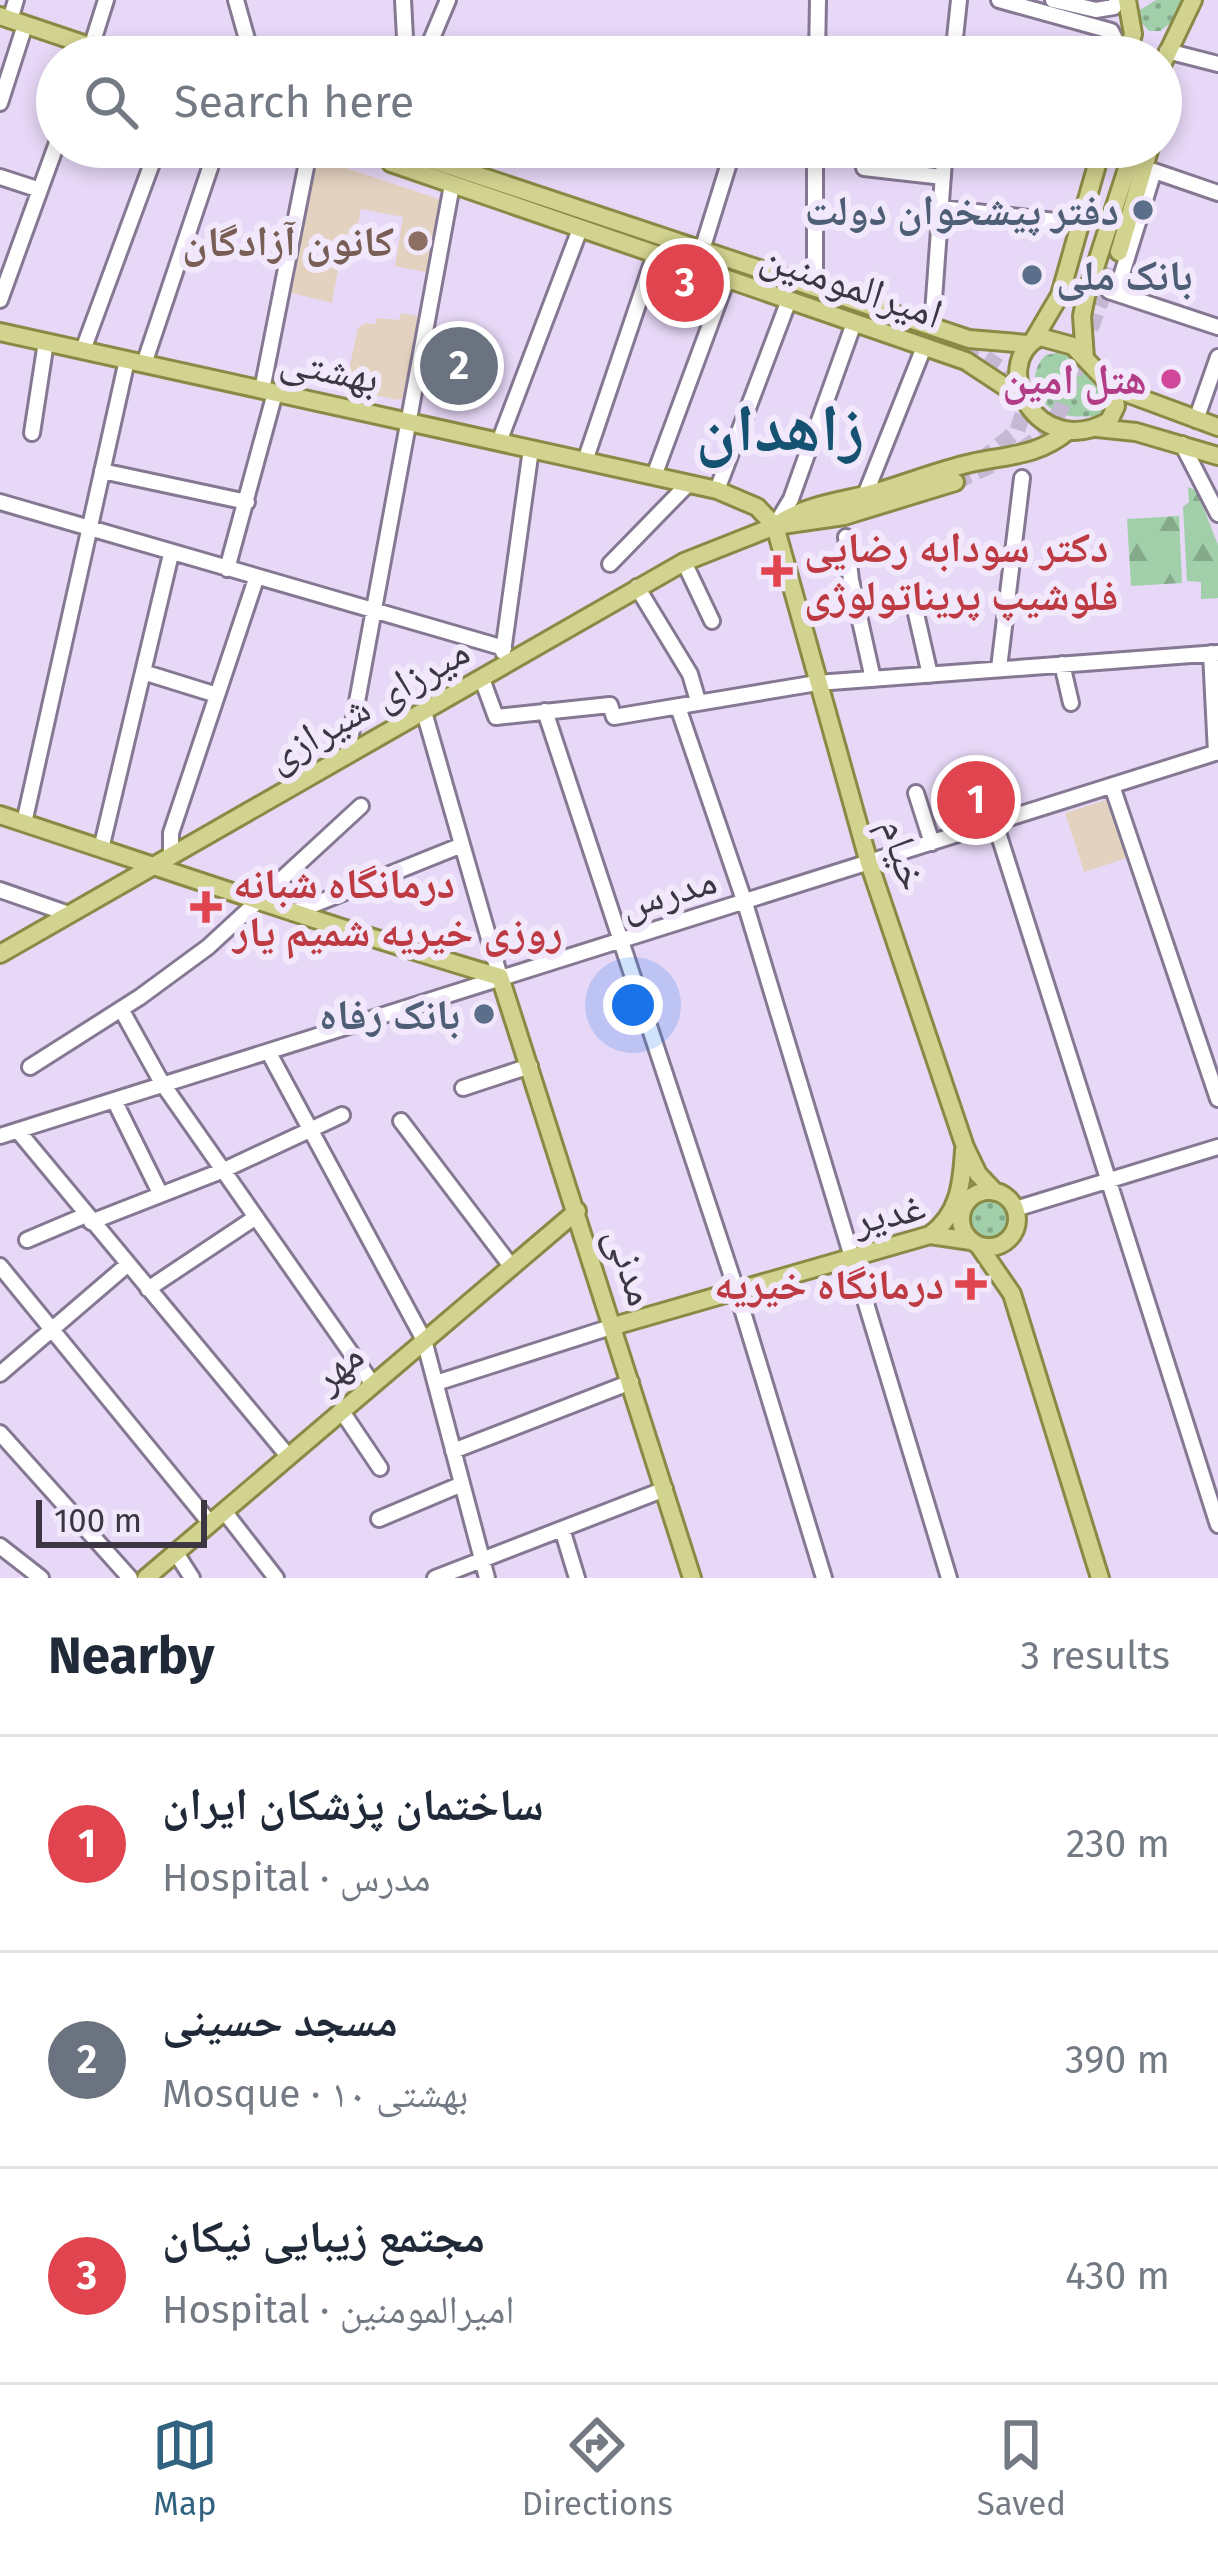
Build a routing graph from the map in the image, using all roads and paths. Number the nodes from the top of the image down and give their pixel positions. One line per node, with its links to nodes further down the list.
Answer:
1 (16, 0): 13 (street)
2 (106, 0): 16 (street)
3 (236, 0): 17 (street)
4 (403, 0): 18 (street)
5 (448, 0): 19 (street)
6 (818, 0): 20 (street)
7 (959, 0): 21 (street)
8 (999, 0): 22 (street)
9 (1053, 0): 10 (street)
10 (1117, 0)
11 (1127, 0): 14 (main road)
12 (1192, 0): 24 (main road)
13 (11, 20): 15 (main road); 27 (street)
14 (1133, 34): 23 (main road)
15 (50, 36)
16 (95, 36)
17 (246, 36)
18 (405, 36)
19 (433, 36)
20 (817, 36)
21 (955, 36)
22 (1116, 36)
23 (1136, 36)
24 (1175, 36)
25 (1182, 61): 26 (street)
26 (1218, 64)
27 (0, 103)
28 (48, 168): 44 (street)
29 (150, 168): 64 (street)
30 (210, 168): 67 (street)
31 (306, 168): 69 (street)
32 (403, 168): 43 (main road, امیرالمومنین)
33 (457, 168): 50 (main road)
34 (729, 168): 50 (street)
35 (815, 168): 53 (street)
36 (864, 168): 42 (street)
37 (944, 168): 42 (street)
38 (1097, 168): 47 (main road)
39 (1127, 168): 66 (main road)
40 (1144, 168): 49 (main road)
41 (0, 177): 44 (street)
42 (943, 177): 46 (street)
43 (452, 184): 48 (main road, امیرالمومنین); 72 (street)
44 (40, 190): 54 (street)
45 (1218, 193): 59 (street)
46 (941, 208): 47 (street); 58 (street)
47 (1081, 224): 62 (main road)
48 (580, 229): 51 (main road, امیرالمومنین); 77 (street)
49 (1119, 252)
50 (710, 253): 53 (main road); 56 (main road)
51 (655, 254): 52 (main road, امیرالمومنین); 81 (street)
52 (727, 279): 55 (main road, امیرالمومنین); 83 (street)
53 (814, 287): 58 (main road)
54 (0, 300)
55 (789, 300): 57 (main road, امیرالمومنین); 87 (street)
56 (873, 316)
57 (854, 322): 63 (main road, امیرالمومنین); 93 (street)
58 (932, 326): 62 (main road)
59 (1218, 327)
60 (0, 332): 61 (main road, بهشتی)
61 (46, 342): 64 (main road, بهشتی); 76 (street)
62 (1031, 342): 66 (main road); 70 (main road)
63 (924, 347): 70 (main road, امیرالمومنین); 88 (street)
64 (83, 350): 67 (main road, بهشتی)
65 (1218, 357): 71 (street)
66 (1085, 359): 68 (main road)
67 (135, 362): 69 (main road, بهشتی); 82 (street)
68 (1112, 388): 71 (main road); 74 (main road)
69 (268, 391): 72 (main road, بهشتی); 89 (street)
70 (1025, 400): 75 (main road)
71 (1196, 420): 73 (main road)
72 (408, 422): 77 (main road, بهشتی); 103 (street)
73 (1218, 427)
74 (1090, 428): 75 (main road); 78 (main road)
75 (1068, 430): 88 (main road)
76 (32, 433)
77 (499, 442): 79 (main road, بهشتی)
78 (1182, 444): 80 (main road); 91 (street)
79 (531, 449): 81 (main road, بهشتی); 105 (street)
80 (1218, 456)
81 (585, 461): 83 (main road, بهشتی)
82 (102, 471): 89 (street); 94 (street)
83 (654, 476): 86 (main road, بهشتی)
84 (1022, 478): 109 (street)
85 (955, 482): 93 (main road)
86 (688, 484): 87 (main road, بهشتی); 98 (street)
87 (717, 490): 93 (main road, بهشتی)
88 (866, 495): 93 (main road)
89 (247, 502): 99 (street)
90 (3, 503): 92 (street); 94 (street)
91 (1218, 514)
92 (0, 523)
93 (775, 526): 97 (main road, میرزای شیرازی); 114 (main road, خیام)
94 (89, 528): 96 (street); 127 (street)
95 (846, 537): 113 (street)
96 (171, 554): 99 (street); 110 (street)
97 (684, 562): 101 (main road, میرزای شیرازی); 104 (street)
98 (610, 564)
99 (227, 568): 100 (street)
100 (256, 579): 103 (street); 115 (street)
101 (638, 587): 108 (main road, میرزای شیرازی); 116 (street)
102 (912, 596): 111 (street)
103 (375, 612): 105 (street); 122 (street)
104 (712, 621)
105 (504, 648): 108 (street)
106 (1215, 653): 107 (street); 121 (street)
107 (1062, 664): 109 (street); 117 (street)
108 (501, 668): 112 (main road, میرزای شیرازی)
109 (999, 668): 111 (street)
110 (143, 672): 115 (street); 131 (street)
111 (930, 675): 113 (street)
112 (482, 679): 119 (street); 120 (main road, میرزای شیرازی)
113 (873, 679): 114 (street)
114 (817, 682): 116 (street); 133 (main road, خیام)
115 (217, 695): 132 (street)
116 (698, 701): 118 (street)
117 (1071, 703)
118 (678, 707): 119 (street); 136 (street)
119 (544, 711): 139 (street)
120 (424, 712): 122 (main road, میرزای شیرازی); 130 (street)
121 (1217, 752): 123 (street, مدرس)
122 (346, 756): 132 (main road, میرزای شیرازی)
123 (1112, 786): 128 (street, مدرس); 148 (street)
124 (916, 793): 129 (street)
125 (361, 806): 135 (street)
126 (0, 815): 127 (main road)
127 (24, 823): 131 (main road)
128 (995, 823): 129 (street, مدرس); 158 (street)
129 (932, 843): 133 (street, مدرس)
130 (462, 845): 138 (street); 141 (street)
131 (101, 849): 132 (main road)
132 (163, 860): 135 (main road); 137 (main road, میرزای شیرازی)
133 (869, 863): 136 (street, مدرس); 155 (main road, خیام)
134 (0, 890): 137 (street)
135 (260, 902): 138 (main road); 142 (street)
136 (745, 903): 139 (street, مدرس); 169 (street)
137 (69, 914): 140 (main road, میرزای شیرازی)
138 (293, 914): 141 (main road)
139 (620, 939): 141 (street, مدرس); 174 (street)
140 (0, 954)
141 (500, 976): 143 (street, مدرس); 145 (main road, مدنی)
142 (121, 1010): 144 (street); 146 (street)
143 (269, 1054): 146 (street, مدرس); 152 (street)
144 (30, 1066)
145 (530, 1066): 147 (street); 162 (main road, مدنی)
146 (162, 1083): 149 (street, مدرس); 157 (street)
147 (463, 1088)
148 (1218, 1099)
149 (114, 1100): 153 (street, مدرس); 160 (street)
150 (342, 1115): 152 (street)
151 (401, 1121): 172 (street)
152 (309, 1129): 157 (street); 178 (street)
153 (19, 1132): 154 (street, مدرس); 164 (street)
154 (0, 1136)
155 (965, 1147): 159 (main road, خیام); 165 (main road)
156 (1218, 1147): 158 (street)
157 (224, 1170): 160 (street); 163 (street)
158 (1110, 1180): 161 (street); 193 (street)
159 (995, 1192): 161 (main road); 168 (main road)
160 (160, 1193): 164 (street)
161 (1015, 1209): 166 (main road)
162 (577, 1211): 172 (main road, مهر); 176 (main road, مدنی)
163 (256, 1217): 173 (street); 181 (street)
164 (88, 1218): 167 (street); 170 (street)
165 (930, 1234): 168 (main road, غدیر); 169 (main road, غدیر)
166 (1012, 1236): 168 (main road); 175 (main road)
167 (27, 1240)
168 (975, 1243): 175 (main road)
169 (853, 1255): 174 (main road, غدیر); 208 (street)
170 (128, 1265): 173 (street); 177 (street)
171 (0, 1266): 177 (street)
172 (511, 1266): 178 (main road, مهر)
173 (148, 1289): 186 (street)
174 (736, 1289): 176 (main road, غدیر); 207 (street)
175 (1012, 1294): 209 (main road)
176 (614, 1325): 180 (main road, مدنی); 182 (street)
177 (51, 1327): 179 (street); 192 (street)
178 (424, 1340): 181 (main road, مهر); 182 (street)
179 (0, 1374)
180 (632, 1382): 185 (street); 189 (main road, مدنی)
181 (372, 1383): 183 (main road, مهر)
182 (436, 1383): 185 (street)
183 (341, 1410): 186 (main road, مهر); 187 (street)
184 (0, 1433): 199 (street)
185 (453, 1451): 188 (street)
186 (288, 1456): 190 (main road, مهر)
187 (380, 1468)
188 (462, 1484): 191 (street); 197 (street)
189 (664, 1489): 194 (street); 206 (main road, مدنی)
190 (224, 1511): 192 (main road, مهر); 202 (street)
191 (379, 1519)
192 (210, 1523): 196 (main road, مهر)
193 (1218, 1525)
194 (562, 1529): 197 (street); 205 (street)
195 (0, 1546): 198 (street)
196 (176, 1553): 200 (main road, مهر); 201 (street)
197 (482, 1559): 203 (street); 204 (street)
198 (41, 1578)
199 (130, 1578)
200 (146, 1578)
201 (192, 1578)
202 (276, 1578)
203 (435, 1578)
204 (487, 1578)
205 (577, 1578)
206 (692, 1578)
207 (824, 1578)
208 (950, 1578)
209 (1100, 1578)

